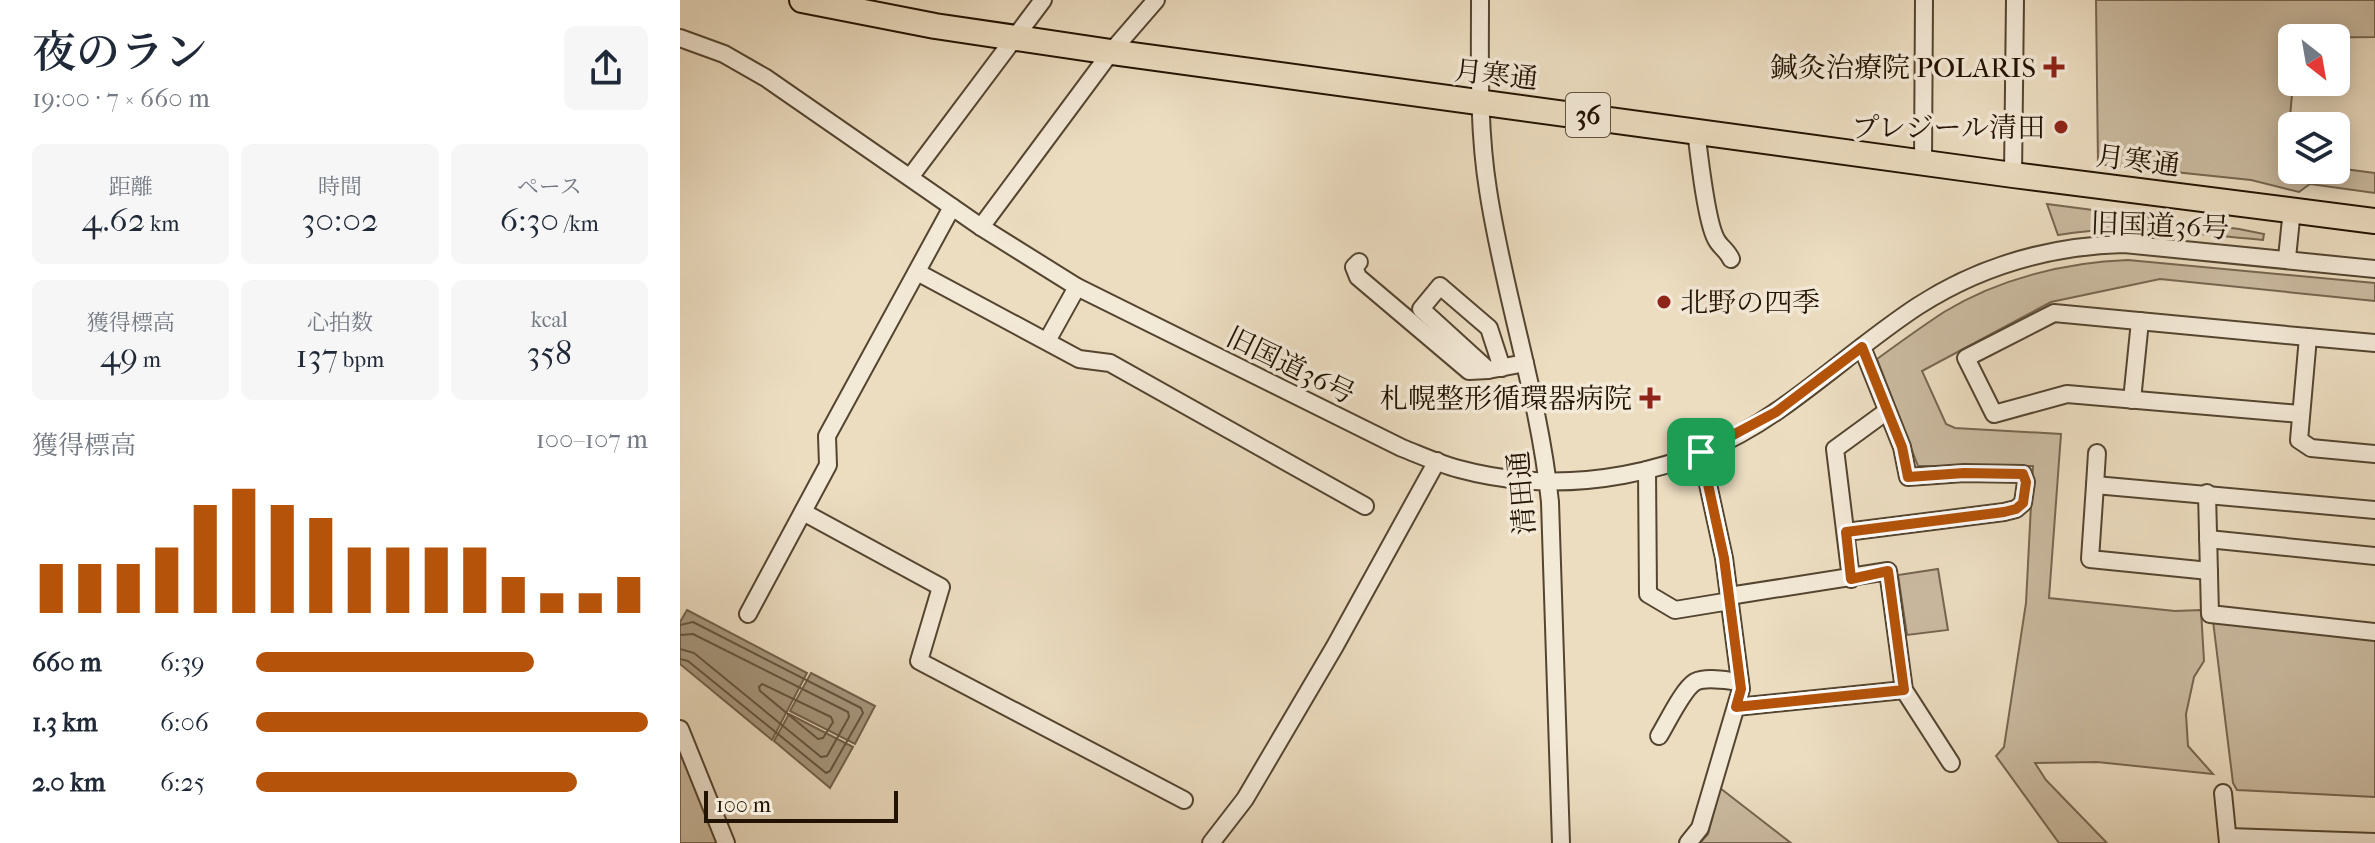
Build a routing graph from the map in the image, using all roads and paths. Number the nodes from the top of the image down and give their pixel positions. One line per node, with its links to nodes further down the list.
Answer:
1 (802, 0): 8 (highway, 月寒通 / 36)
2 (1043, 0): 8 (street)
3 (1156, 0): 9 (street)
4 (1480, 0): 10 (street, 清田通)
5 (1924, 0): 12 (street)
6 (2015, 0): 13 (street)
7 (680, 38): 14 (street, 旧国道36号)
8 (1014, 38): 9 (highway, 月寒通 / 36); 14 (street)
9 (1111, 52): 10 (highway, 月寒通 / 36); 18 (street)
10 (1480, 102): 11 (highway, 月寒通 / 36); 30 (street, 清田通)
11 (1696, 130): 12 (highway, 月寒通 / 36); 20 (street)
12 (1923, 162): 13 (highway, 月寒通 / 36)
13 (2013, 175): 16 (highway, 月寒通 / 36)
14 (911, 176): 15 (street, 旧国道36号)
15 (952, 207): 18 (street, 旧国道36号); 23 (street)
16 (2292, 209): 17 (highway, 月寒通 / 36); 19 (street)
17 (2375, 221)
18 (981, 227): 24 (street, 旧国道36号)
19 (2287, 258): 22 (street, 旧国道36号); 29 (street, 旧国道36号)
20 (1731, 259)
21 (1359, 262): 31 (street)
22 (2375, 269)
23 (917, 272): 27 (street); 45 (street)
24 (1077, 287): 27 (street); 38 (street, 旧国道36号)
25 (2140, 321): 26 (street); 32 (street); 32 (street)
26 (2308, 337): 28 (street); 34 (street)
27 (1047, 341): 43 (street)
28 (2375, 343)
29 (1862, 347): 33 (street); 35 (street, 旧国道36号)
30 (1525, 363): 31 (street); 40 (street, 清田通)
31 (1495, 369): 31 (street)
32 (2132, 400): 34 (street)
33 (1887, 411): 46 (street); 46 (street)
34 (2300, 414): 37 (street)
35 (1701, 452): 39 (street, 旧国道36号); 51 (street)
36 (2097, 453): 41 (street)
37 (2375, 454)
38 (1437, 461): 40 (street, 旧国道36号); 65 (street)
39 (1647, 470): 40 (street, 旧国道36号); 51 (street)
40 (1548, 482): 66 (street, 清田通)
41 (2095, 485): 42 (street); 49 (street)
42 (2207, 493): 44 (street); 47 (street)
43 (1365, 506)
44 (2375, 510)
45 (803, 512): 52 (street); 61 (street)
46 (1846, 532): 50 (street)
47 (2208, 539): 48 (street); 49 (street)
48 (2375, 556)
49 (2209, 571): 53 (street)
50 (1851, 579): 51 (street); 55 (street)
51 (1729, 598): 54 (street)
52 (748, 614)
53 (2375, 632)
54 (1740, 682): 56 (street); 58 (street)
55 (1904, 690): 56 (street); 59 (street)
56 (1736, 707): 67 (street)
57 (680, 729): 64 (street)
58 (1659, 736)
59 (1951, 763)
60 (2223, 793): 62 (street)
61 (1184, 800)
62 (2228, 840): 63 (street)
63 (2375, 842)
64 (726, 843)
65 (1211, 843)
66 (1561, 843)
67 (1688, 843)

